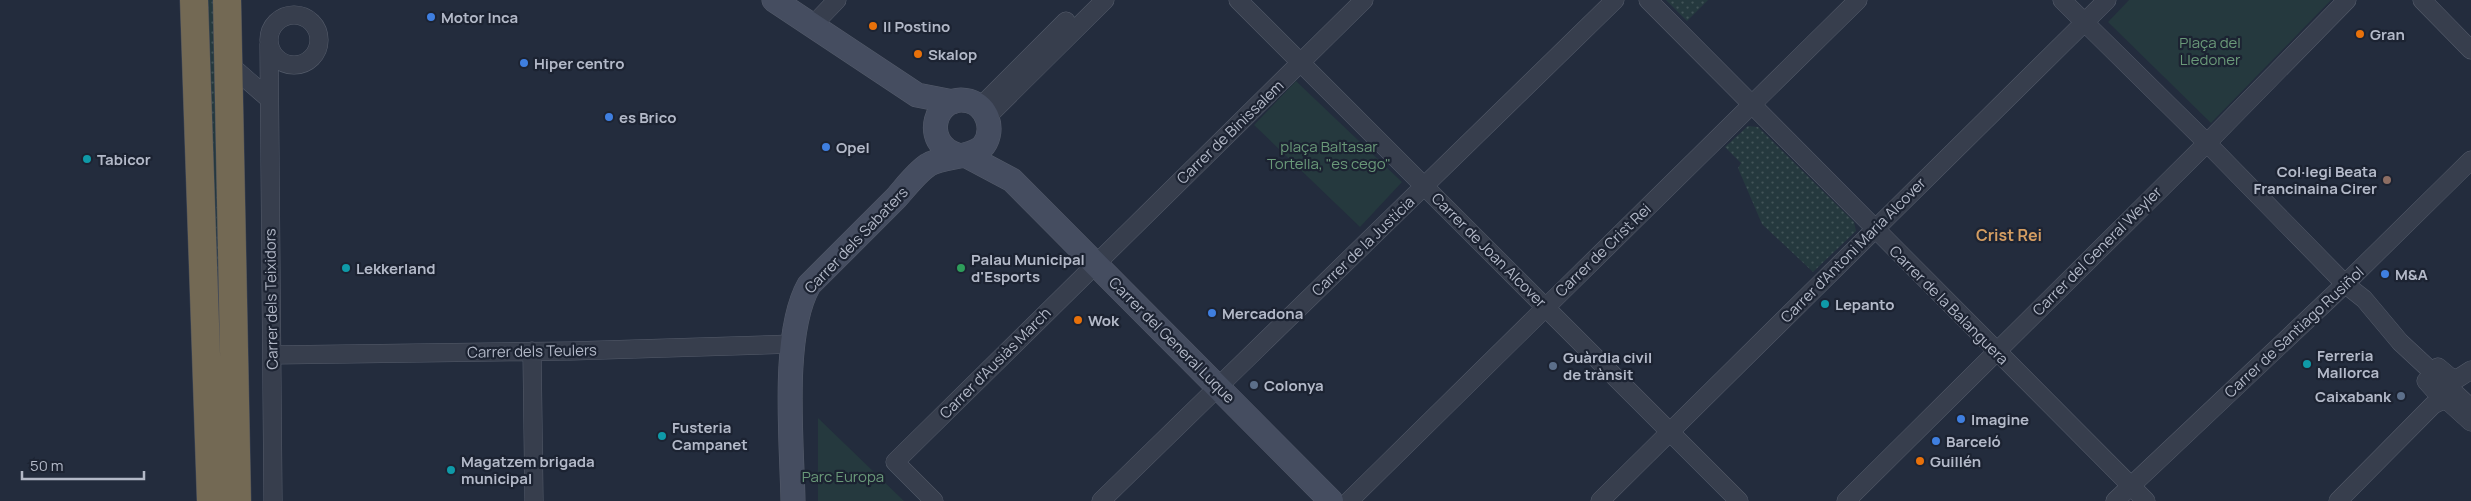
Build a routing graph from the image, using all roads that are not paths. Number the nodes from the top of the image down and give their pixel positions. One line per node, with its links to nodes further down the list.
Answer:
1 (194, 0): 51 (highway)
2 (227, 0): 21 (highway)
3 (774, 0): 17 (main road)
4 (837, 0): 17 (street)
5 (1088, 0): 27 (street)
6 (1104, 0): 27 (street)
7 (1238, 0): 20 (street, Carrer de Joan Alcover)
8 (1364, 0): 20 (street, Carrer de Binissalem)
9 (1615, 0): 34 (street, Carrer de la Justícia)
10 (1648, 0): 26 (street, Carrer de la Balanguera)
11 (1858, 0): 26 (street, Carrer de Crist Rei)
12 (2062, 0): 16 (street)
13 (2107, 0): 16 (street, Carrer d'Antoni Maria Alcover)
14 (2347, 0): 29 (street, Carrer del General Weyler)
15 (2422, 0): 19 (street)
16 (2084, 23): 29 (street); 35 (street, Carrer d'Antoni Maria Alcover)
17 (812, 26): 23 (main road)
18 (269, 44): 22 (street); 22 (street); 24 (street, Carrer dels Teixidors)
19 (2471, 50)
20 (1301, 63): 34 (street, Carrer de Joan Alcover); 36 (street, Carrer de Binissalem)
21 (229, 64): 24 (street); 52 (highway)
22 (299, 65): 24 (street)
23 (917, 94): 25 (main road); 28 (main road)
24 (268, 98): 43 (street, Carrer dels Teixidors)
25 (953, 102): 27 (main road); 28 (main road)
26 (1752, 105): 35 (street, Carrer de la Balanguera); 39 (street, Carrer de Crist Rei)
27 (986, 118): 30 (main road); 33 (main road, Carrer del General Luque)
28 (936, 134): 30 (main road); 32 (main road, Carrer dels Sabaters)
29 (2207, 142): 37 (street); 42 (street, Carrer del General Weyler)
30 (961, 155): 32 (main road, Carrer dels Sabaters); 33 (main road, Carrer del General Luque)
31 (2471, 160): 37 (street, Carrer de Santiago Rusiñol)
32 (928, 165): 40 (main road, Carrer dels Sabaters)
33 (1012, 180): 36 (main road, Carrer del General Luque)
34 (1424, 186): 39 (street, Carrer de Joan Alcover); 45 (street, Carrer de la Justícia)
35 (1874, 229): 42 (street, Carrer de la Balanguera); 49 (street, Carrer d'Antoni Maria Alcover)
36 (1095, 264): 45 (main road, Carrer del General Luque); 56 (street, Carrer d'Ausiàs March)
37 (2345, 284): 38 (street); 46 (street); 50 (street, Carrer de Santiago Rusiñol)
38 (2364, 298): 44 (street); 47 (street)
39 (1546, 307): 49 (street, Carrer de Joan Alcover); 59 (street, Carrer de Crist Rei)
40 (792, 344): 41 (street, Carrer dels Teulers); 55 (main road, Carrer dels Sabaters)
41 (532, 351): 43 (street, Carrer dels Teulers); 54 (street)
42 (1996, 352): 50 (street, Carrer de la Balanguera); 62 (street, Carrer del General Weyler)
43 (272, 355): 53 (street, Carrer dels Teixidors)
44 (2471, 370)
45 (1218, 387): 57 (street, Carrer de la Justícia); 58 (main road, Carrer del General Luque)
46 (2443, 400): 48 (street); 65 (street)
47 (2471, 408)
48 (2471, 422)
49 (1670, 432): 60 (street, Carrer d'Antoni Maria Alcover); 61 (street, Carrer de Joan Alcover)
50 (2130, 486): 63 (street, Carrer de Santiago Rusiñol); 64 (street, Carrer de la Balanguera)
51 (210, 501)
52 (237, 501)
53 (273, 501)
54 (534, 501)
55 (793, 501)
56 (934, 501)
57 (1101, 501)
58 (1331, 501)
59 (1349, 501)
60 (1600, 501)
61 (1739, 501)
62 (1846, 501)
63 (2115, 501)
64 (2146, 501)
65 (2338, 501)

